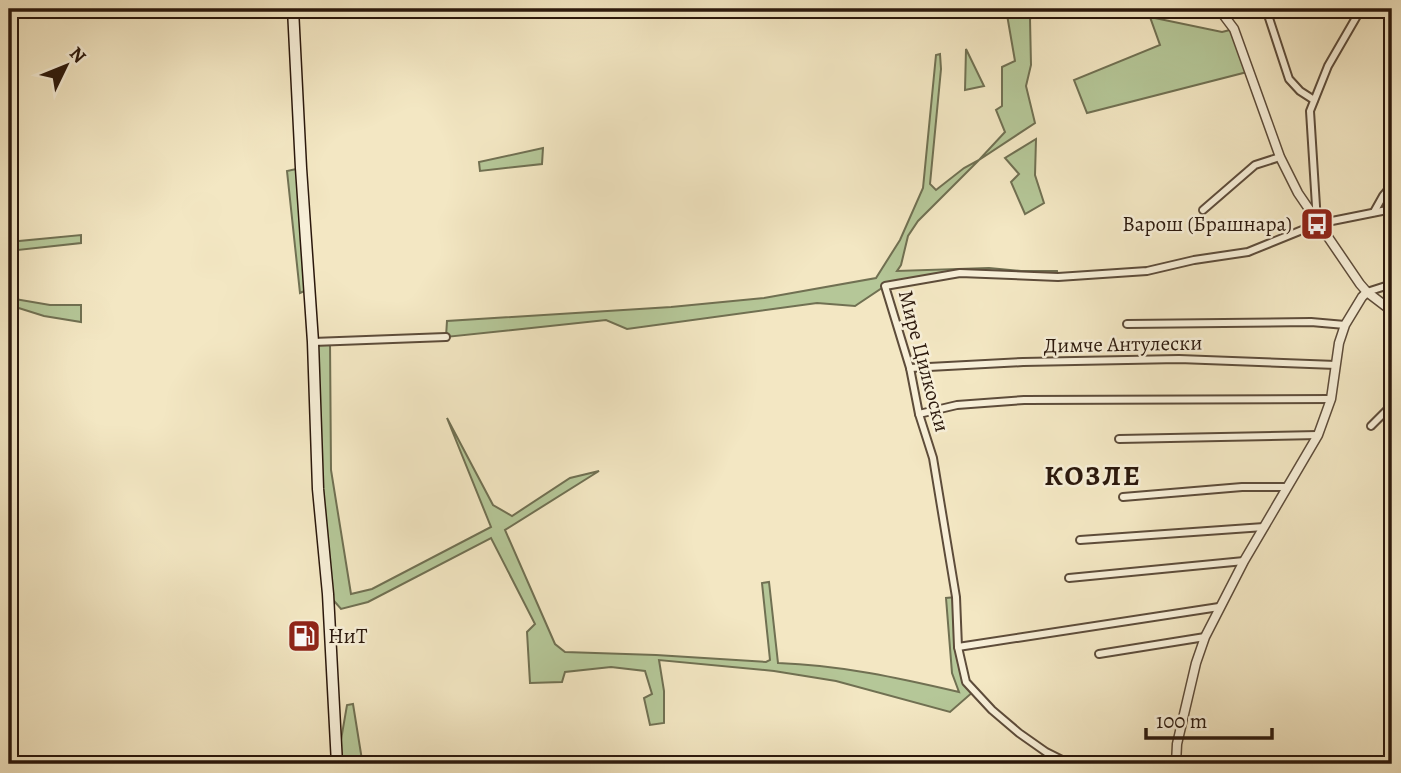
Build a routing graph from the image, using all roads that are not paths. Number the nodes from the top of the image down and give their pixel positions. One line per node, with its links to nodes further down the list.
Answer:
1 (293, 9): 18 (main road)
2 (1219, 9): 6 (street)
3 (1266, 9): 5 (street)
4 (1361, 9): 5 (street)
5 (1314, 100): 11 (street)
6 (1280, 157): 9 (street); 11 (street)
7 (1392, 185): 10 (street)
8 (1392, 209): 10 (street, Мире Цилкоски)
9 (1203, 210)
10 (1374, 212): 11 (street, Мире Цилкоски)
11 (1317, 224): 13 (street); 20 (street, Мире Цилкоски)
12 (1392, 285): 13 (street)
13 (1367, 292): 14 (street); 16 (street)
14 (1392, 311)
15 (1127, 324): 16 (street, Димче Антулески)
16 (1345, 325): 19 (street)
17 (446, 337): 18 (street)
18 (313, 342): 37 (main road)
19 (1336, 365): 20 (street, Димче Антулески); 21 (street)
20 (910, 368): 23 (street, Мире Цилкоски)
21 (1331, 399): 23 (street); 25 (street)
22 (1391, 407): 24 (street)
23 (919, 414): 35 (street, Мире Цилкоски)
24 (1371, 426)
25 (1318, 435): 26 (street); 27 (street)
26 (1119, 439)
27 (1287, 487): 28 (street); 29 (street)
28 (1123, 497)
29 (1264, 527): 30 (street); 31 (street)
30 (1080, 540)
31 (1244, 561): 32 (street); 33 (street)
32 (1069, 578)
33 (1219, 607): 34 (street); 35 (street)
34 (1205, 637): 36 (street); 39 (street)
35 (958, 648): 38 (street, Мире Цилкоски)
36 (1099, 654)
37 (337, 764)
38 (1070, 764)
39 (1176, 764)

